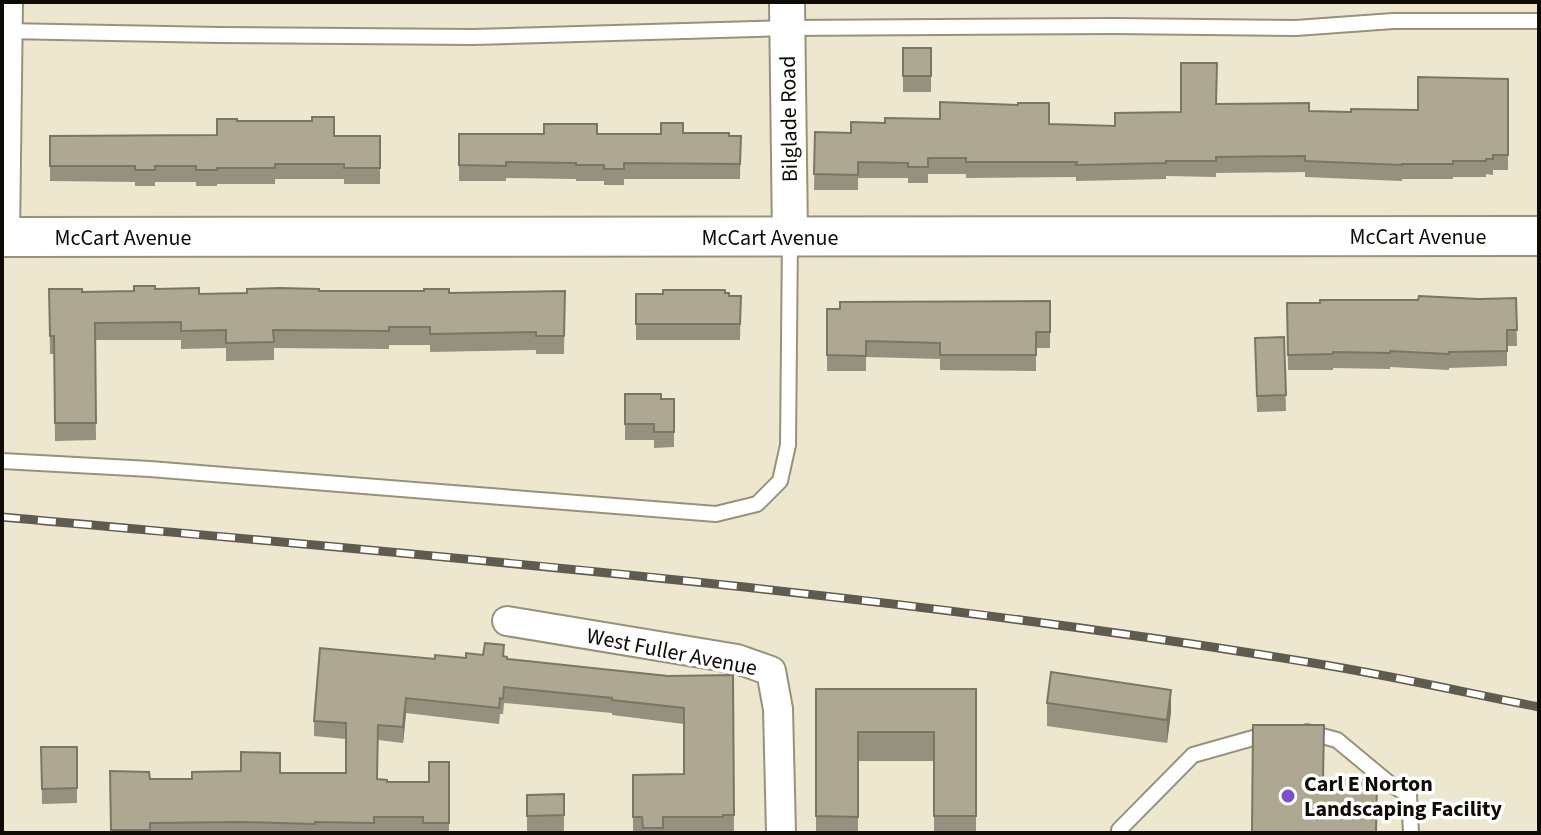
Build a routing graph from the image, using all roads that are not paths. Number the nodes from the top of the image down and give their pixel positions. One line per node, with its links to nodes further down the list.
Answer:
1 (8, 2): 4 (street)
2 (787, 15): 3 (lane); 4 (lane); 7 (street, Bilglade Road)
3 (1539, 21)
4 (5, 31): 6 (street)
5 (1539, 236): 7 (main road, McCart Avenue)
6 (4, 237): 7 (main road, McCart Avenue)
7 (790, 237): 8 (lane)
8 (2, 461)
9 (507, 621): 10 (street, West Fuller Avenue)
10 (781, 833)
11 (1119, 833): 12 (lane)
12 (1411, 833)

